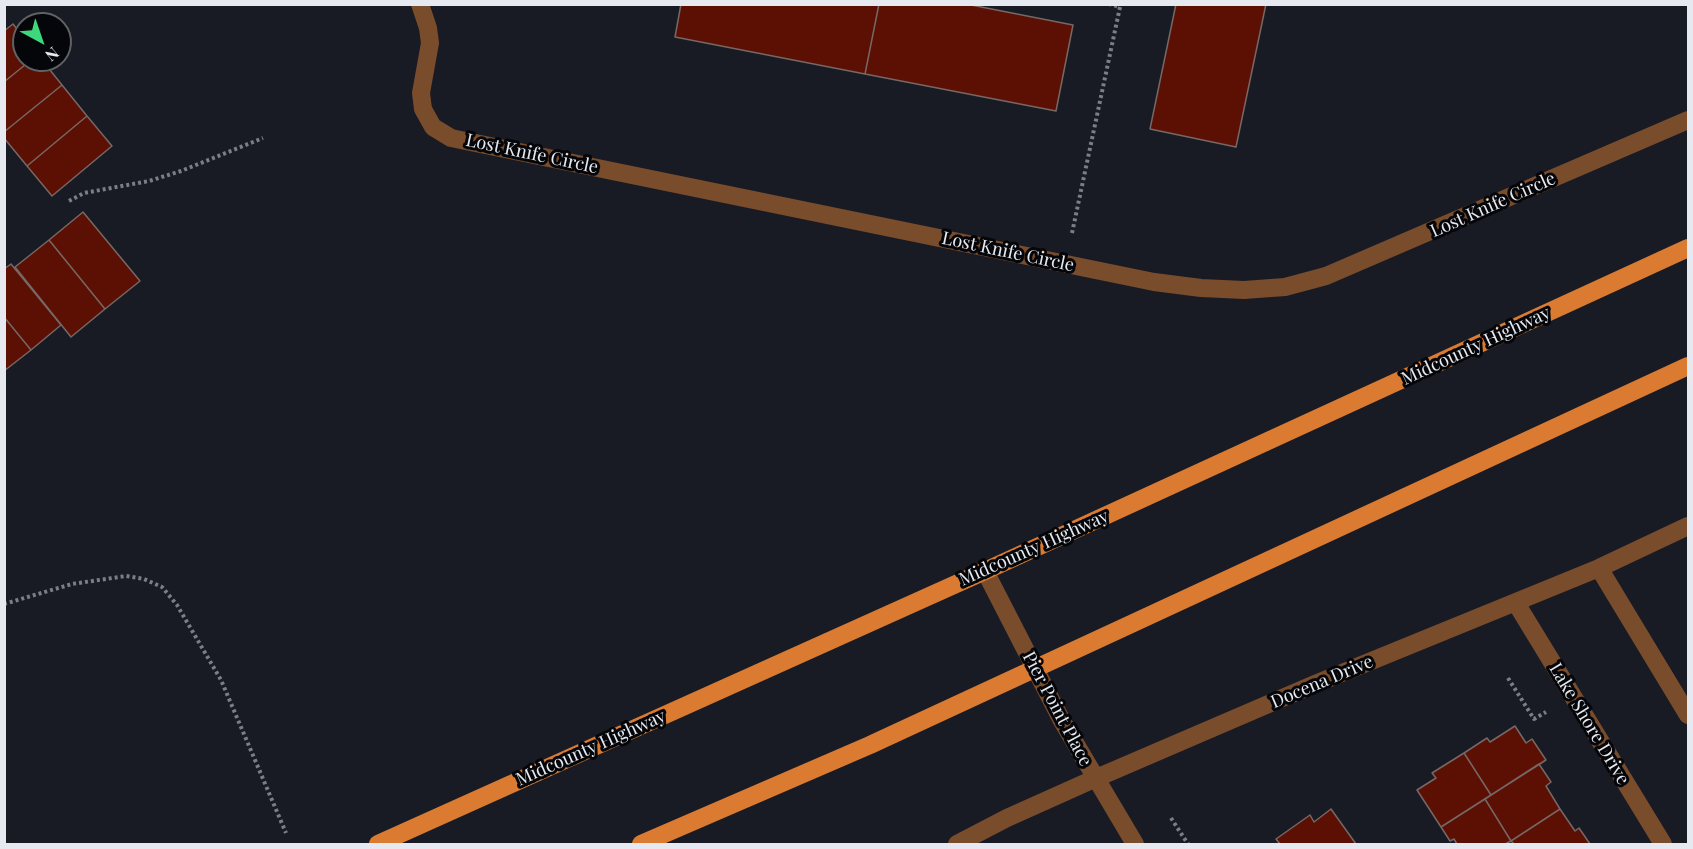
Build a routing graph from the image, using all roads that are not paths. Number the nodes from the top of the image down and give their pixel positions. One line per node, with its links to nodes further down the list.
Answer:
1 (420, 4): 2 (street, Lost Knife Circle)
2 (1689, 120)
3 (1689, 248): 7 (main road, Midcounty Highway)
4 (1689, 366): 9 (main road)
5 (1689, 526): 6 (street, Docena Drive)
6 (1599, 568): 8 (street, Docena Drive); 10 (street)
7 (985, 571): 9 (street, Pier Point Place); 12 (main road, Midcounty Highway)
8 (1516, 603): 11 (street, Docena Drive); 16 (street, Lake Shore Drive)
9 (1034, 668): 11 (street, Pier Point Place); 13 (main road)
10 (1689, 715)
11 (1094, 779): 14 (street, Docena Drive); 15 (street, Pier Point Place)
12 (378, 844)
13 (641, 844)
14 (957, 844)
15 (1135, 844)
16 (1663, 844)

